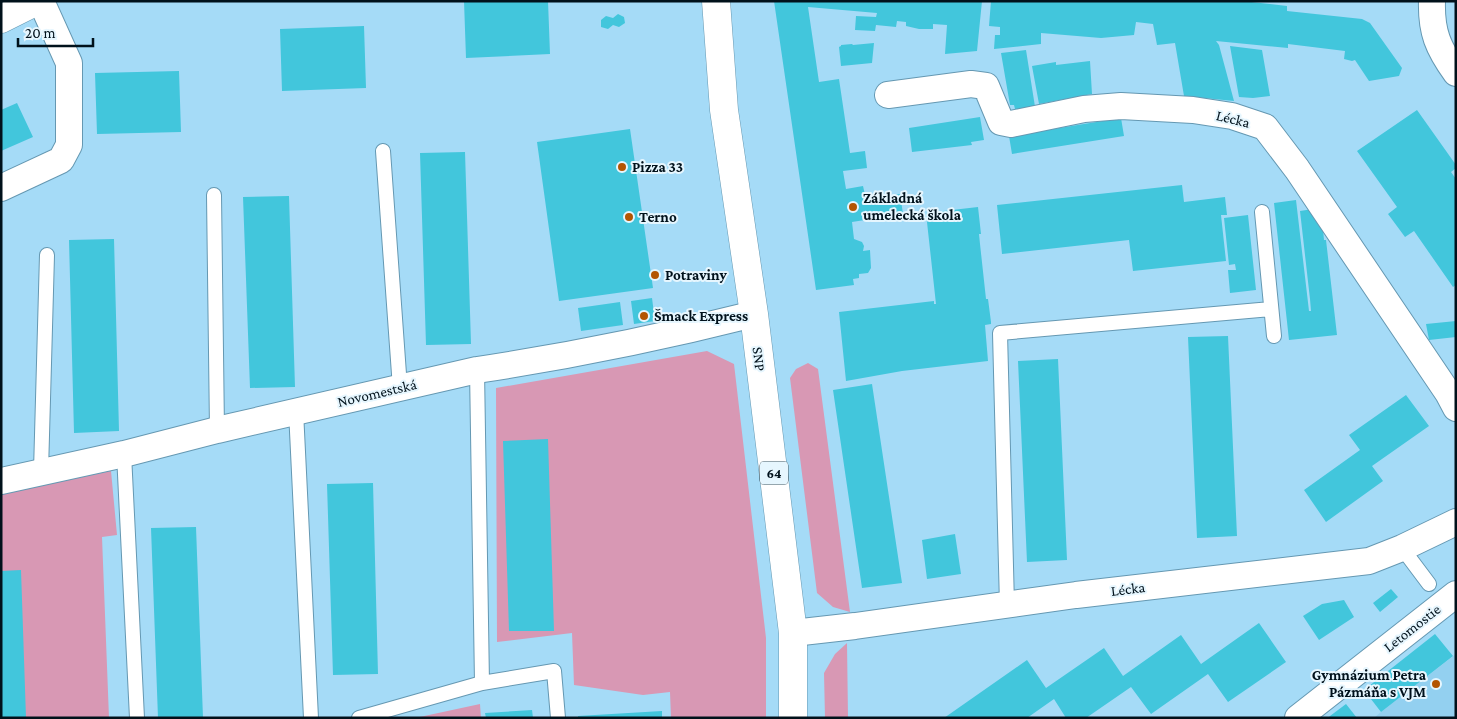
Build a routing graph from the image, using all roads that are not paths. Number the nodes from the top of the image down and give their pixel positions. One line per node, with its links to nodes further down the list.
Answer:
1 (37, 1): 5 (main road)
2 (41, 1): 9 (street)
3 (716, 1): 14 (main road, SNP / 64)
4 (1432, 1): 6 (street)
5 (1, 19)
6 (1456, 73)
7 (888, 95): 18 (street, Lécka)
8 (383, 151): 17 (lane)
9 (1, 188)
10 (214, 195): 20 (lane)
11 (1262, 212): 13 (lane)
12 (47, 256): 22 (lane)
13 (1271, 309): 15 (lane); 28 (lane)
14 (754, 314): 16 (street, Novomestská); 29 (main road, SNP / 64)
15 (1274, 336)
16 (477, 370): 17 (street, Novomestská); 30 (lane)
17 (400, 388): 19 (street, Novomestská)
18 (1456, 408)
19 (296, 411): 20 (street, Novomestská); 32 (lane)
20 (217, 430): 21 (street, Novomestská)
21 (124, 454): 22 (street, Novomestská); 31 (lane)
22 (41, 471): 23 (street, Novomestská)
23 (1, 481)
24 (1456, 522): 25 (street, Lécka)
25 (1402, 548): 26 (lane); 28 (street, Lécka)
26 (1429, 584)
27 (1456, 594): 36 (street, Letomostie)
28 (1007, 605): 29 (street, Lécka)
29 (793, 633): 35 (main road, SNP / 64)
30 (482, 683): 33 (lane); 34 (lane)
31 (137, 718)
32 (311, 718)
33 (359, 718)
34 (558, 718)
35 (793, 718)
36 (1298, 718)

